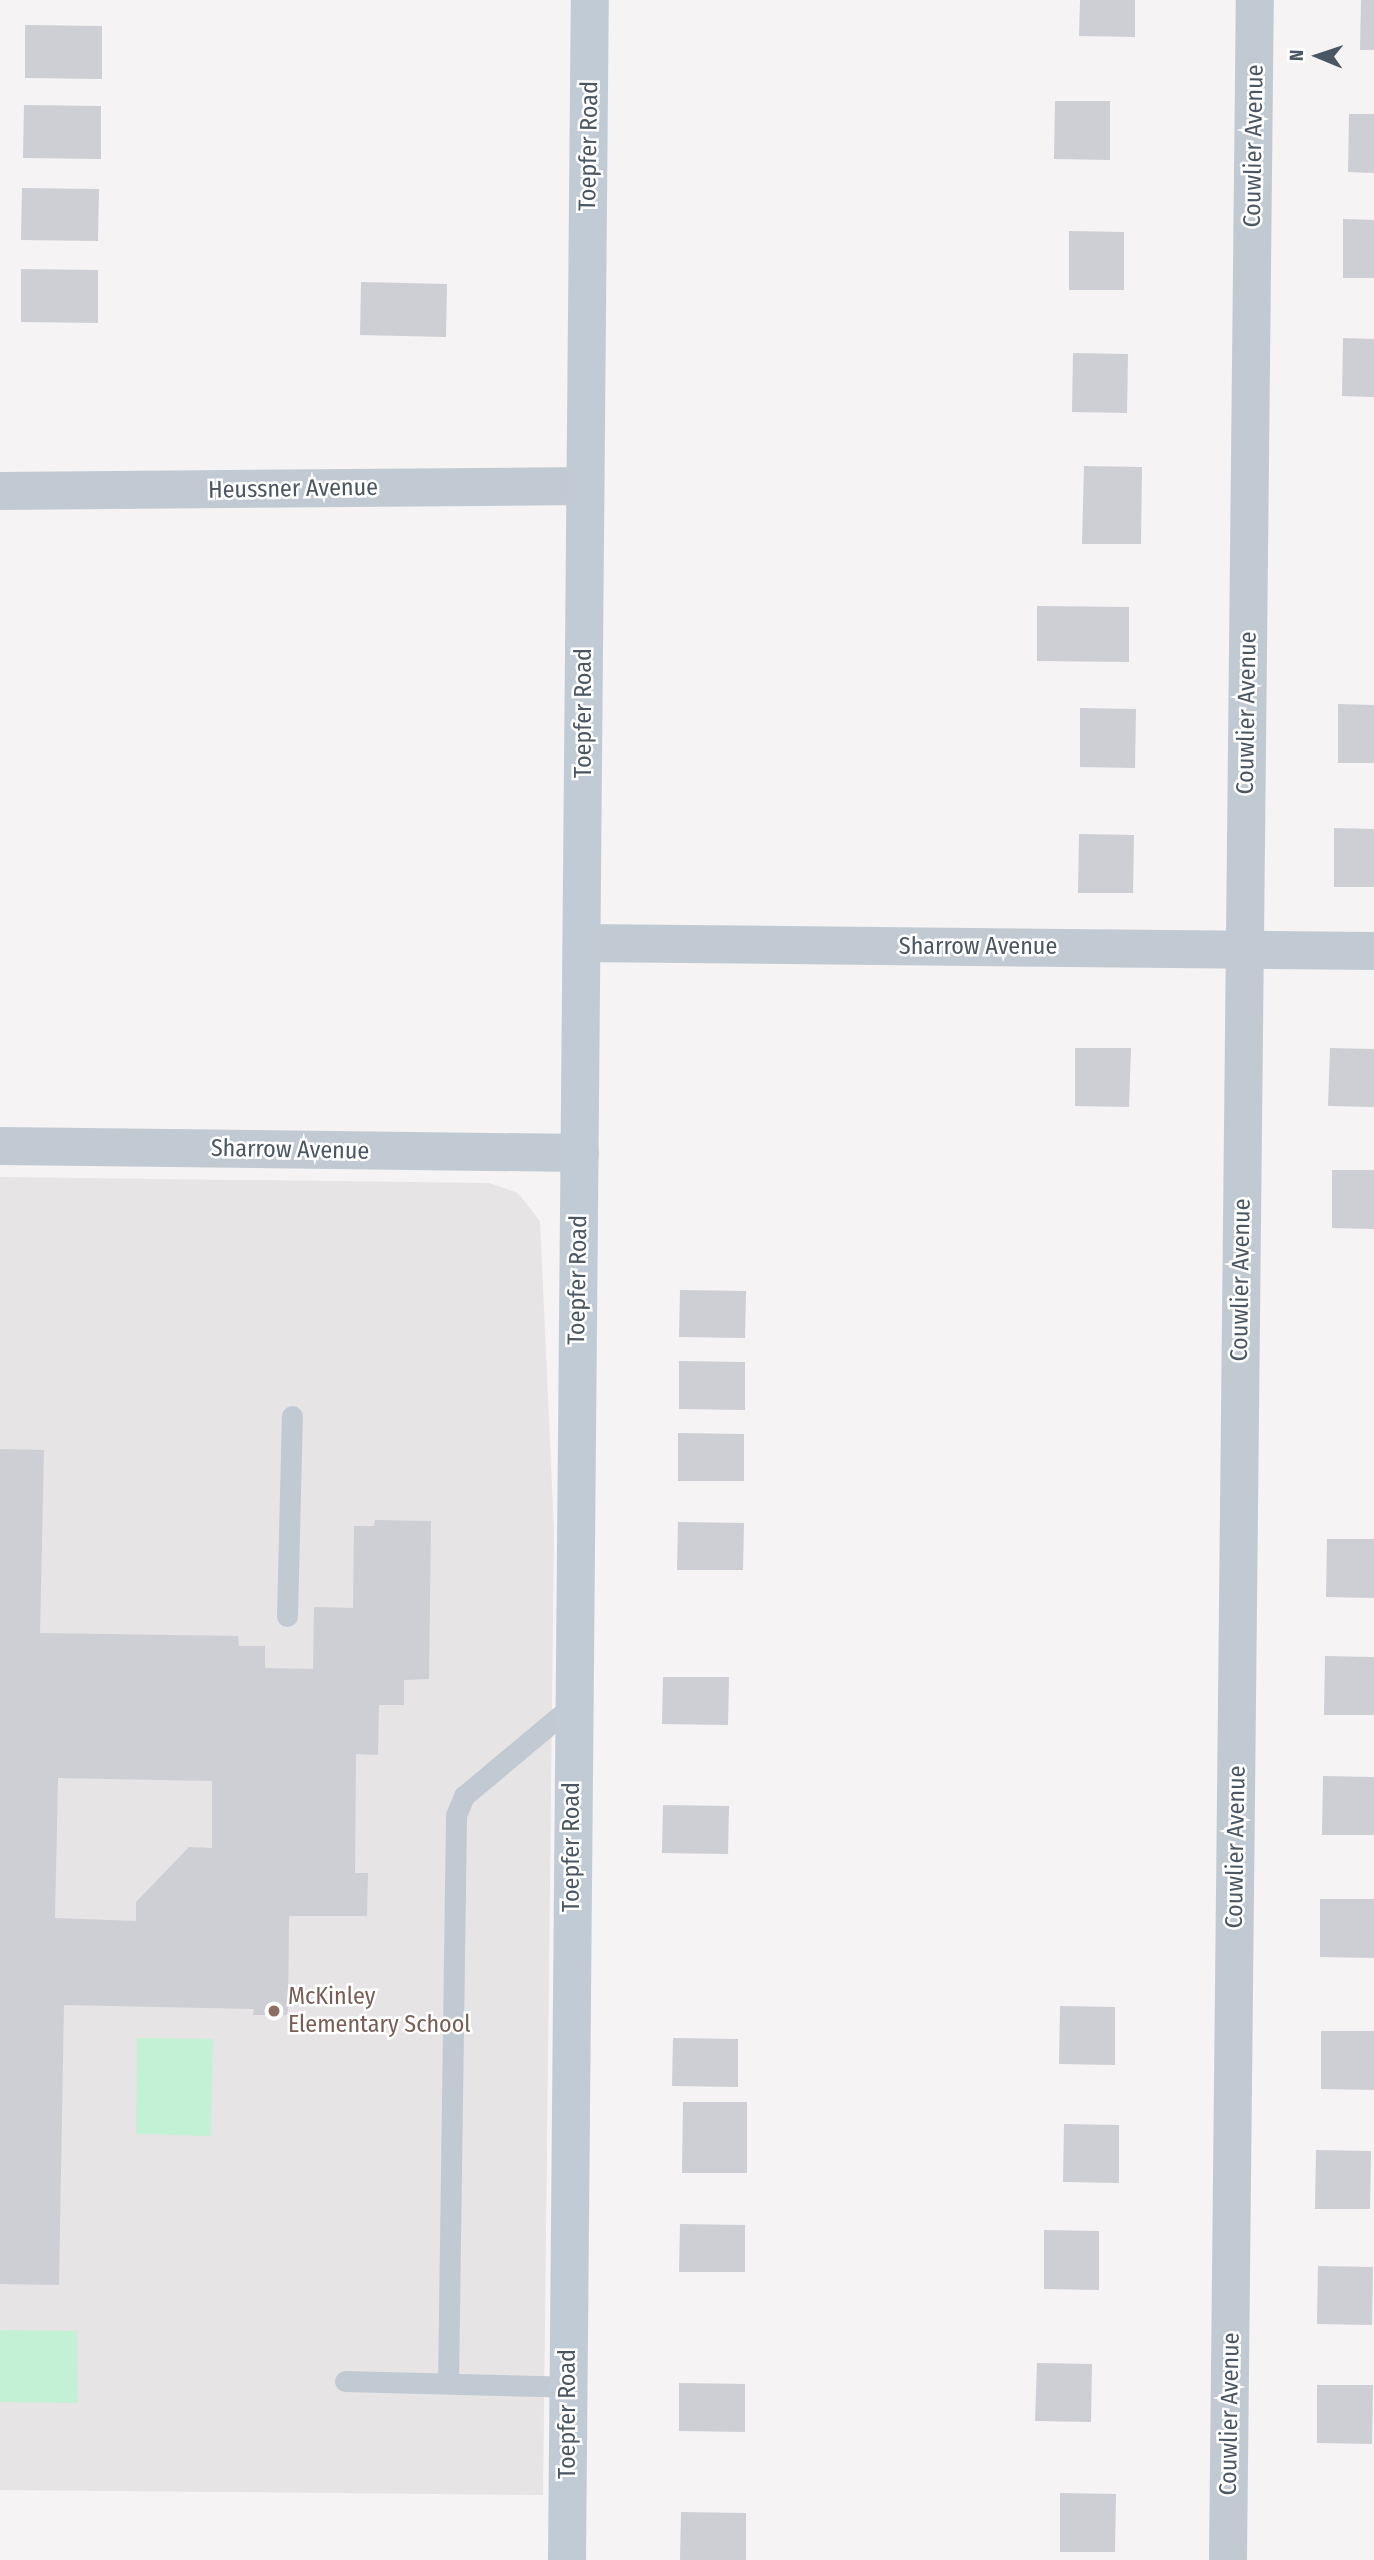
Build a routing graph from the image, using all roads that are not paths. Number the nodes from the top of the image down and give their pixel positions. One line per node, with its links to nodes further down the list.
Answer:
1 (590, 0): 3 (street, Toepfer Road)
2 (1255, 0): 6 (street, Couwlier Avenue)
3 (585, 486): 4 (street, Heussner Avenue); 5 (street, Toepfer Road)
4 (0, 491)
5 (583, 943): 6 (street, Sharrow Avenue); 9 (street, Toepfer Road)
6 (1245, 949): 7 (street, Sharrow Avenue); 17 (street, Couwlier Avenue)
7 (1374, 951)
8 (0, 1146): 9 (street, Sharrow Avenue)
9 (580, 1153): 12 (street, Toepfer Road)
10 (292, 1416): 11 (lane)
11 (287, 1616)
12 (574, 1704): 14 (lane); 15 (street, Toepfer Road)
13 (345, 2381): 14 (lane)
14 (448, 2384): 15 (lane)
15 (569, 2386): 16 (street, Toepfer Road)
16 (567, 2560)
17 (1228, 2560)

